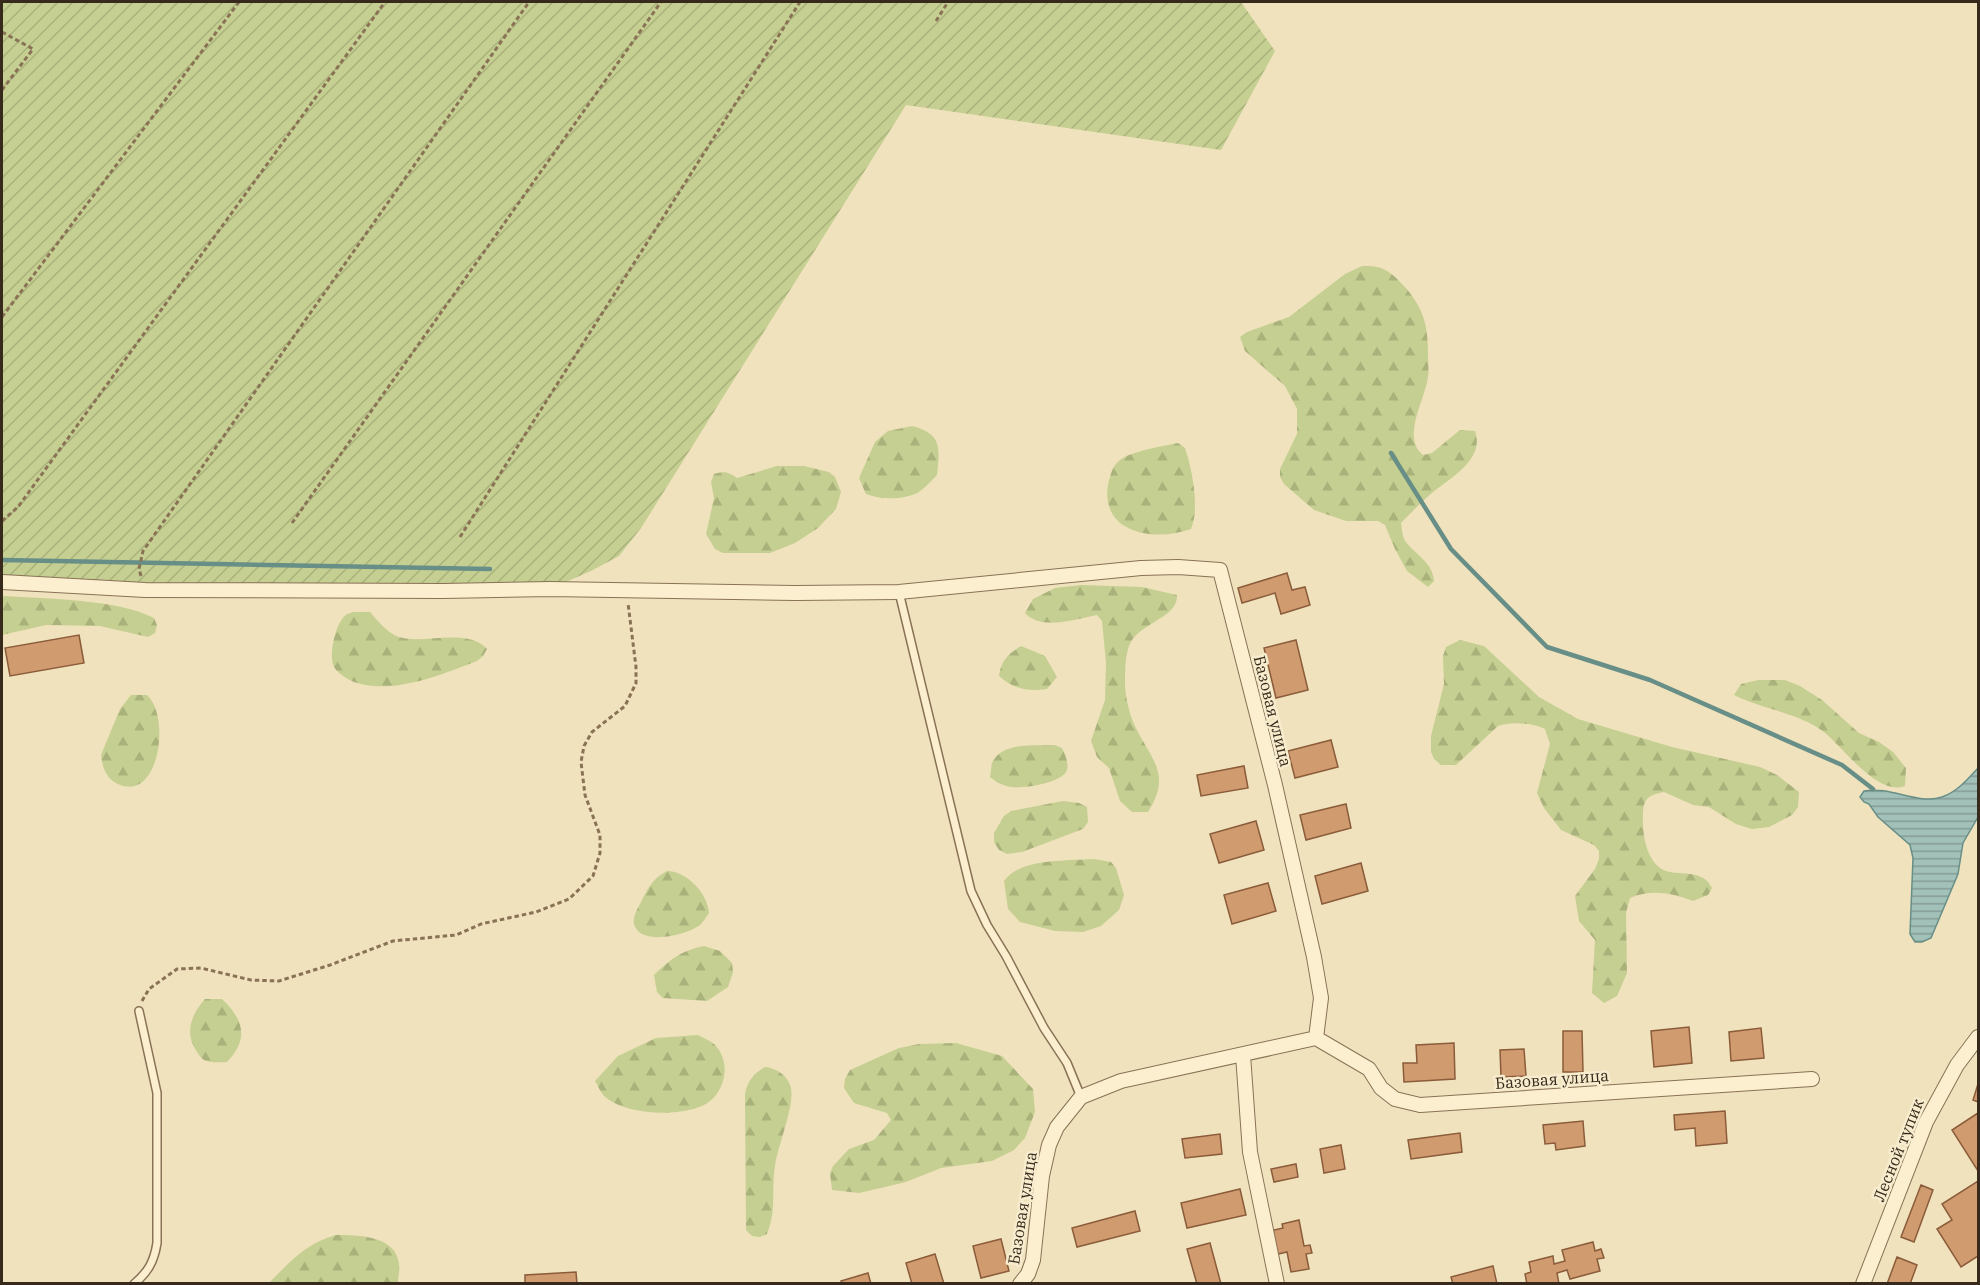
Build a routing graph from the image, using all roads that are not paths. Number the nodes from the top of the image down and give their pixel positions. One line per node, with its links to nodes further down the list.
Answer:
1 (2, 582): 2 (street)
2 (899, 592): 5 (street, Базовая улица); 8 (lane)
3 (140, 1011): 9 (lane)
4 (1978, 1037): 12 (street, Лесной тупик)
5 (1316, 1038): 6 (street, Базовая улица); 7 (street, Базовая улица)
6 (1243, 1055): 8 (street, Базовая улица); 11 (street)
7 (1812, 1079)
8 (1081, 1097): 10 (street, Базовая улица)
9 (134, 1284)
10 (1020, 1284)
11 (1277, 1284)
12 (1863, 1284)

